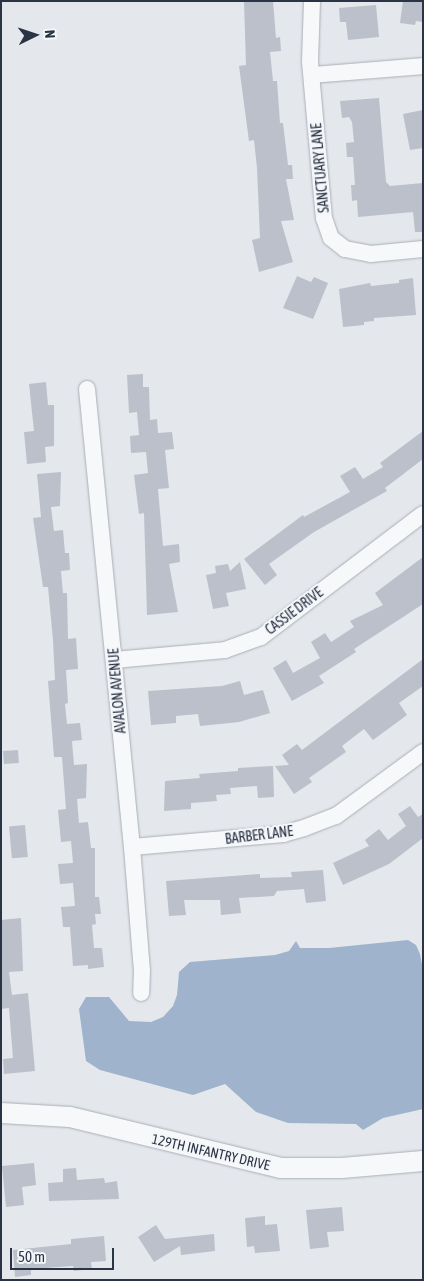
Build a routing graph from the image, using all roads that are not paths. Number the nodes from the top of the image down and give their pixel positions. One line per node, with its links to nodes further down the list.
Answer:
1 (312, 1): 3 (street, SANCTUARY LANE)
2 (423, 66): 3 (street)
3 (312, 75): 4 (street, SANCTUARY LANE)
4 (423, 249)
5 (87, 389): 7 (street, AVALON AVENUE)
6 (423, 514): 7 (street, CASSIE DRIVE)
7 (114, 660): 9 (street, AVALON AVENUE)
8 (423, 752): 9 (street, BARBER LANE)
9 (132, 848): 10 (street, AVALON AVENUE)
10 (141, 994)
11 (1, 1113): 12 (street, 129TH INFANTRY DRIVE)
12 (423, 1161)

